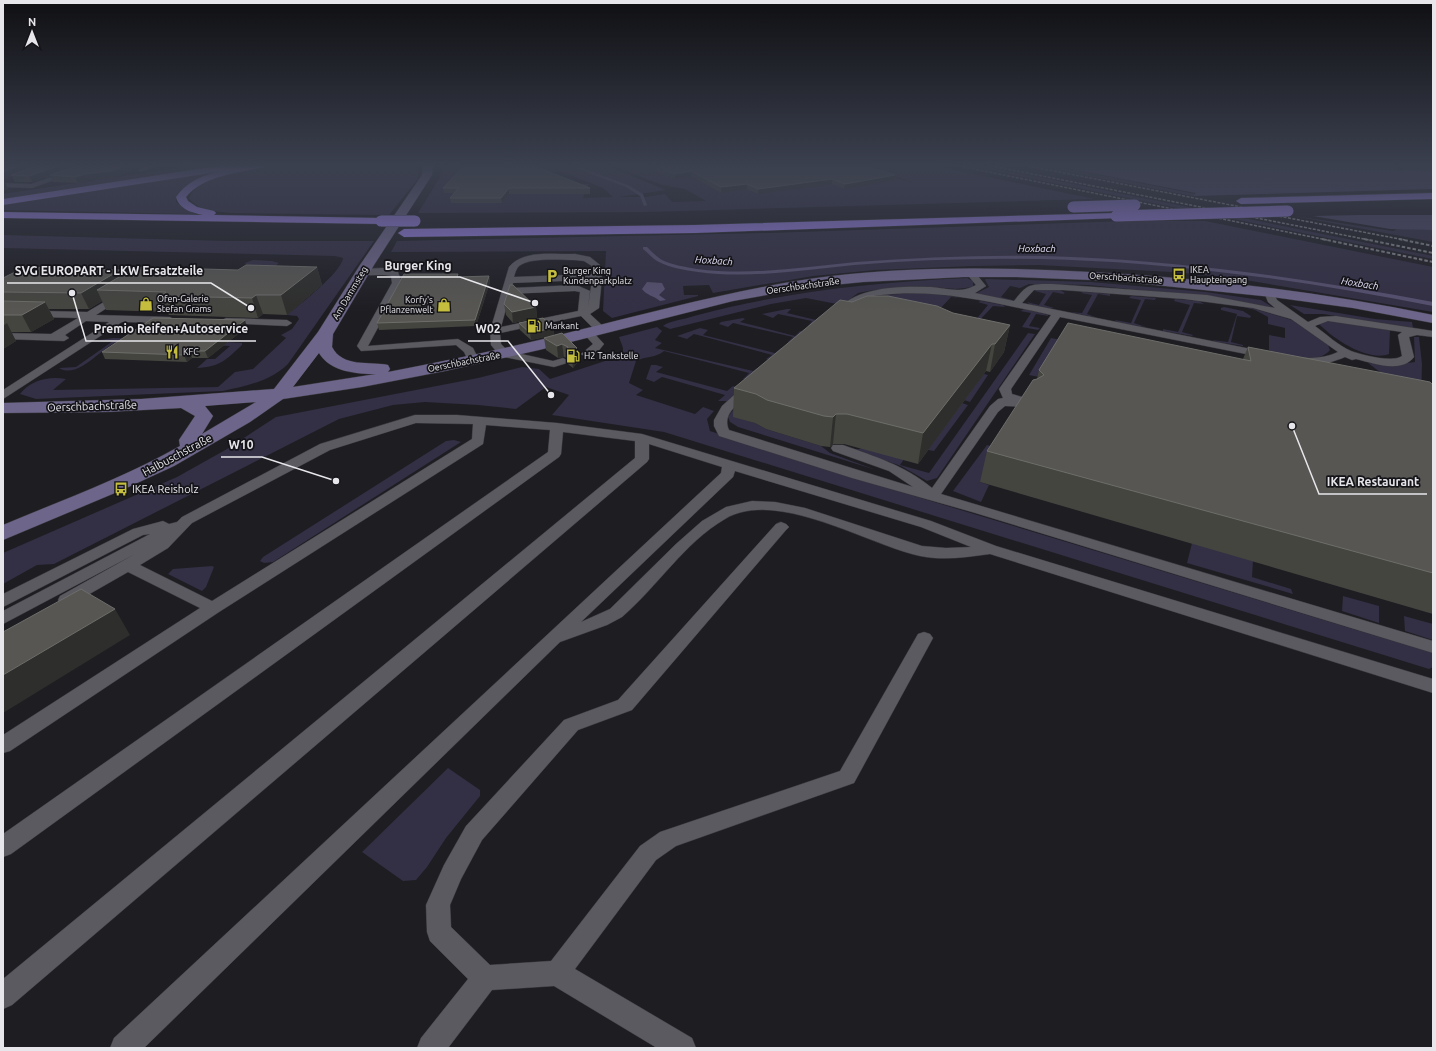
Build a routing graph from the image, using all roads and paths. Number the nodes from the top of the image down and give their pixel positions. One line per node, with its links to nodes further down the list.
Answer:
1 (223, 214): 6 (highway)
2 (401, 214): 10 (main road, Am Dammsteg)
3 (822, 214): 6 (highway, bridge)
4 (1183, 214): 9 (highway, bridge)
5 (3, 215): 6 (highway)
6 (293, 220)
7 (3, 226): 8 (highway)
8 (58, 228)
9 (352, 232)
10 (362, 272): 37 (main road, Am Dammsteg); 45 (lane)
11 (970, 272): 16 (lane); 17 (main road, Oerschbachstraße); 35 (main road, Oerschbachstraße)
12 (597, 277): 13 (lane); 13 (lane); 22 (lane)
13 (508, 280): 15 (lane)
14 (130, 289): 24 (lane)
15 (505, 291): 22 (lane); 34 (lane)
16 (950, 292): 18 (lane); 20 (lane)
17 (1269, 292): 25 (lane); 27 (main road, Oerschbachstraße)
18 (853, 302): 19 (lane); 31 (lane)
19 (868, 305)
20 (1016, 305): 23 (lane); 25 (lane)
21 (3, 313): 24 (lane)
22 (583, 313): 34 (lane); 35 (lane)
23 (1057, 313): 42 (lane); 62 (lane)
24 (85, 318): 26 (lane); 28 (lane); 40 (lane)
25 (1298, 318): 33 (lane)
26 (120, 319): 29 (lane); 41 (lane)
27 (1433, 319)
28 (3, 320)
29 (183, 320)
30 (215, 321): 32 (lane)
31 (829, 321)
32 (287, 323)
33 (1309, 326): 36 (lane); 42 (lane)
34 (495, 331): 43 (lane)
35 (594, 331): 43 (main road, Oerschbachstraße); 44 (lane)
36 (1418, 331): 38 (lane); 42 (lane)
37 (325, 334): 48 (main road); 52 (main road, Am Dammsteg)
38 (1433, 334)
39 (3, 336): 40 (lane)
40 (54, 338): 41 (lane)
41 (89, 338): 51 (lane)
42 (1346, 353): 47 (lane)
43 (504, 354): 45 (main road, Oerschbachstraße); 46 (lane)
44 (586, 354)
45 (473, 360): 48 (main road, Oerschbachstraße)
46 (563, 361)
47 (1370, 370)
48 (407, 373): 52 (main road, Oerschbachstraße)
49 (760, 379): 62 (lane)
50 (3, 382): 51 (lane)
51 (22, 383): 53 (lane)
52 (280, 394): 54 (main road, Oerschbachstraße); 60 (main road, Halbuschstraße)
53 (3, 395)
54 (181, 402): 55 (main road, Oerschbachstraße); 60 (main road, Oerschbachstraße)
55 (3, 408)
56 (480, 421): 57 (lane); 63 (lane); 70 (lane)
57 (557, 427): 58 (lane); 77 (lane)
58 (642, 438): 61 (lane); 80 (lane)
59 (838, 448): 62 (lane)
60 (190, 449): 65 (main road, Halbuschstraße)
61 (729, 464): 66 (lane); 73 (lane)
62 (933, 496): 74 (lane)
63 (187, 520): 67 (lane); 68 (lane); 71 (lane)
64 (781, 527): 79 (lane)
65 (3, 532)
66 (991, 549): 73 (lane); 75 (lane)
67 (128, 565): 69 (lane); 70 (lane)
68 (3, 601)
69 (56, 606)
70 (213, 608): 76 (lane)
71 (3, 618)
72 (924, 638): 78 (lane)
73 (552, 639): 81 (lane)
74 (1433, 647)
75 (1433, 686)
76 (3, 745)
77 (3, 847)
78 (557, 973): 79 (lane); 83 (lane)
79 (485, 978): 82 (lane)
80 (3, 996)
81 (124, 1048)
82 (431, 1048)
83 (682, 1048)

